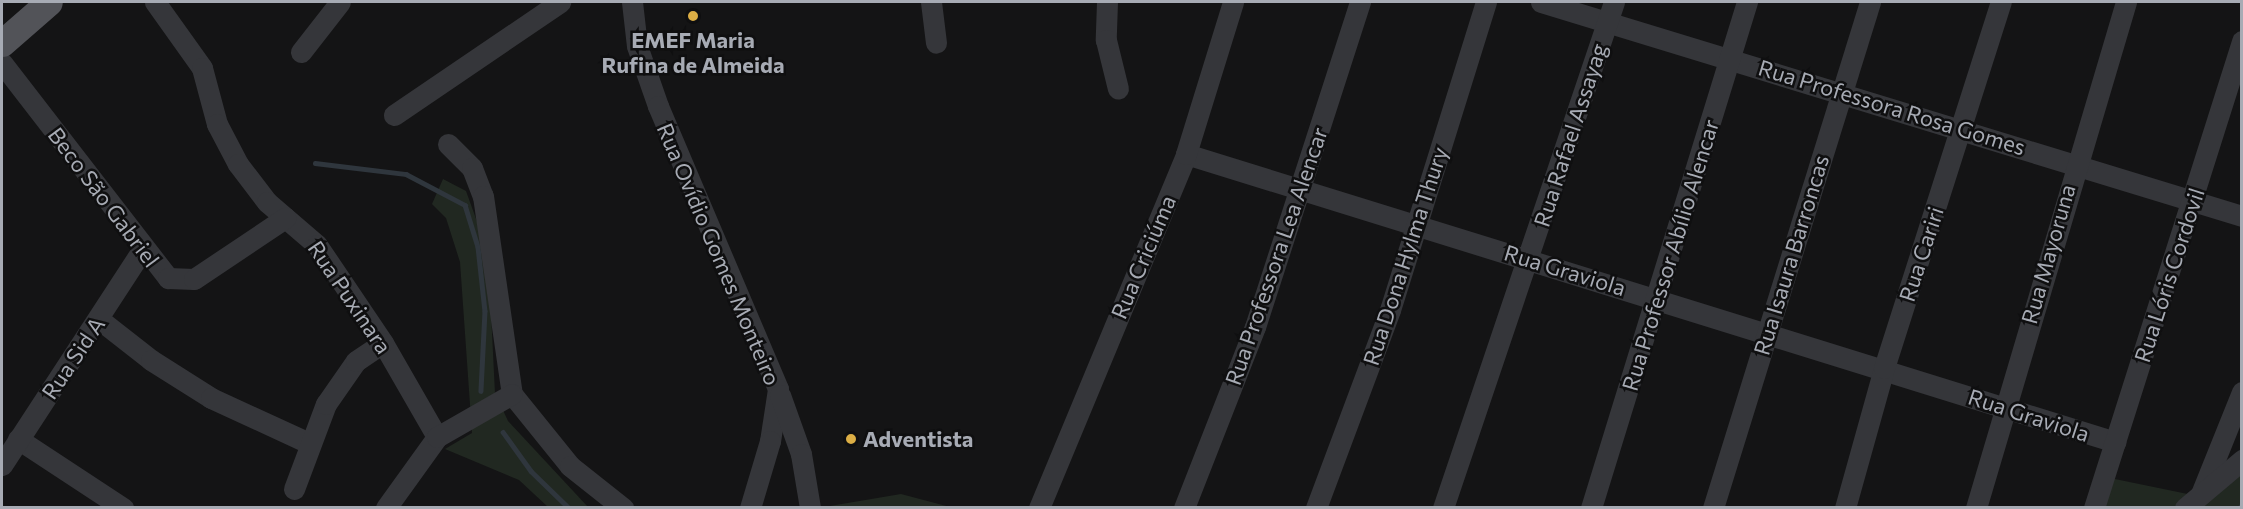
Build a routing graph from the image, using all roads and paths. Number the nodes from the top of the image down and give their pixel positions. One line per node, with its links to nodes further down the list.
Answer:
1 (49, 2): 18 (main road)
2 (155, 2): 33 (street, Rua Puxinara)
3 (340, 2): 20 (street)
4 (560, 2): 25 (street)
5 (632, 2): 42 (street, Rua Ovídio Gomes Monteiro)
6 (932, 2): 19 (street)
7 (1107, 2): 23 (street)
8 (1233, 2): 28 (street, Rua Criciúma)
9 (1360, 2): 30 (street, Rua Professora Lea Alencar)
10 (1486, 2): 34 (street, Rua Dona Hylma Thury)
11 (1541, 2): 16 (street, Rua Professora Rosa Gomes)
12 (1747, 2): 21 (street, Rua Professor Abílio Alencar)
13 (1870, 2): 24 (street, Rua Isaura Barroncas)
14 (2001, 2): 26 (street, Rua Cariri)
15 (2126, 2): 29 (street, Rua Mayoruna)
16 (1611, 11): 21 (street, Rua Professora Rosa Gomes); 36 (street, Rua Rafael Assayag)
17 (2241, 41): 31 (street, Rua Lóris Cordovil)
18 (2, 43)
19 (936, 43)
20 (301, 52)
21 (1730, 57): 24 (street, Rua Professora Rosa Gomes); 37 (street, Rua Professor Abílio Alencar)
22 (2, 63): 35 (street, Beco São Gabriel)
23 (1118, 89)
24 (1841, 90): 26 (street, Rua Professora Rosa Gomes); 39 (street, Rua Isaura Barroncas)
25 (394, 115)
26 (1961, 129): 29 (street, Rua Professora Rosa Gomes); 41 (street, Rua Cariri)
27 (448, 144): 44 (street)
28 (1186, 154): 30 (street, Rua Graviola); 61 (street, Rua Criciúma)
29 (2074, 162): 31 (street, Rua Professora Rosa Gomes); 45 (street, Rua Mayoruna)
30 (1303, 189): 34 (street, Rua Graviola); 62 (street, Rua Professora Lea Alencar)
31 (2194, 201): 32 (street, Rua Professora Rosa Gomes); 49 (street, Rua Lóris Cordovil)
32 (2241, 216)
33 (285, 218): 35 (street, Beco São Gabriel); 40 (street, Rua Puxinara)
34 (1416, 224): 36 (street, Rua Graviola); 63 (street, Rua Dona Hylma Thury)
35 (142, 250): 38 (street, Rua Sid A)
36 (1528, 261): 37 (street, Rua Graviola); 64 (street, Rua Rafael Assayag)
37 (1658, 298): 39 (street, Rua Graviola); 65 (street, Rua Professor Abílio Alencar)
38 (100, 320): 48 (street, Rua Sid A); 50 (street)
39 (1768, 334): 41 (street, Rua Graviola); 66 (street, Rua Isaura Barroncas)
40 (383, 343): 47 (street, Rua Puxinara); 50 (street)
41 (1884, 368): 45 (street, Rua Graviola); 67 (street, Rua Cariri)
42 (778, 389): 59 (street, Rua Ovídio Gomes Monteiro); 60 (street)
43 (2241, 392): 46 (street)
44 (512, 394): 47 (street); 58 (street)
45 (2004, 407): 49 (street, Rua Graviola); 68 (street, Rua Mayoruna)
46 (2227, 427): 51 (street); 55 (street)
47 (437, 437): 57 (street)
48 (18, 440): 53 (street, Rua Sid A); 56 (street)
49 (2115, 442): 69 (street, Rua Lóris Cordovil)
50 (309, 443): 54 (street)
51 (2241, 446)
52 (2241, 460): 55 (street)
53 (2, 465)
54 (294, 489)
55 (2193, 501)
56 (123, 507)
57 (386, 507)
58 (623, 507)
59 (750, 507)
60 (810, 507)
61 (1039, 507)
62 (1184, 507)
63 (1316, 507)
64 (1443, 507)
65 (1591, 507)
66 (1713, 507)
67 (1845, 507)
68 (1976, 507)
69 (2094, 507)

